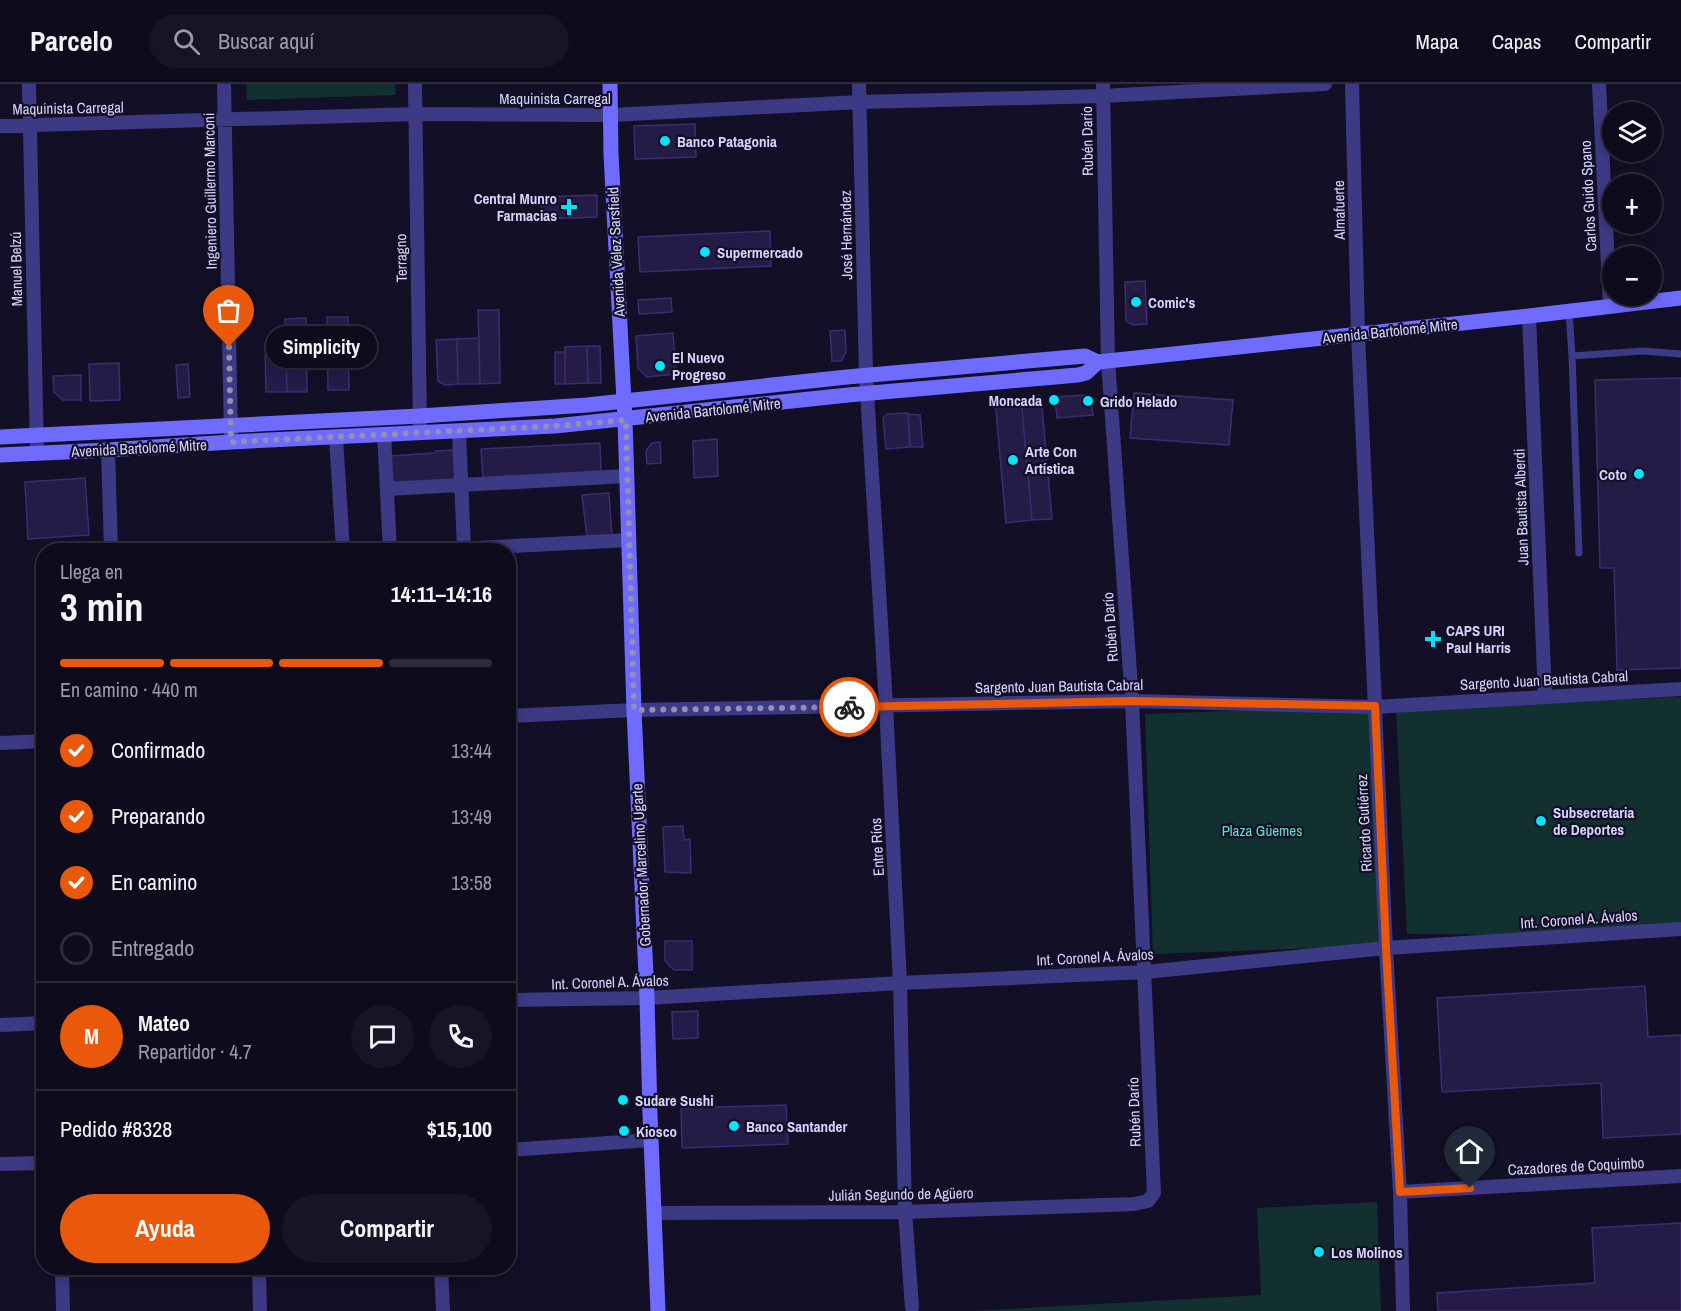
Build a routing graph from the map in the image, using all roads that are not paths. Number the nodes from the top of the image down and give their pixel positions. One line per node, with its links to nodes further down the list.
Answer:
1 (29, 84): 14 (street, Manuel Belzú)
2 (224, 84): 13 (street, Ingeniero Guillermo Marconi)
3 (415, 84): 11 (street, Terragno)
4 (610, 84): 12 (main road, Avenida Vélez Sarsfield)
5 (859, 84): 10 (street, José Hernández)
6 (1324, 84): 9 (street, Maquinista Carregal)
7 (1352, 84): 20 (street, Almafuerte)
8 (1599, 84): 17 (street, Carlos Guido Spano)
9 (1103, 90): 10 (street, Maquinista Carregal); 23 (street, Rubén Darío)
10 (860, 102): 12 (street, Maquinista Carregal); 24 (street, José Hernández)
11 (416, 114): 12 (street, Maquinista Carregal); 13 (street, Maquinista Carregal); 26 (street, Terragno)
12 (611, 115): 25 (main road, Avenida Vélez Sarsfield)
13 (225, 121): 14 (street, Maquinista Carregal); 28 (street, Ingeniero Guillermo Marconi)
14 (30, 125): 15 (street, Maquinista Carregal); 32 (street, Manuel Belzú)
15 (0, 126)
16 (1681, 298): 17 (main road, Avenida Bartolomé Mitre)
17 (1610, 307): 18 (main road, Avenida Bartolomé Mitre)
18 (1569, 312): 19 (main road, Avenida Bartolomé Mitre); 22 (lane)
19 (1529, 316): 20 (main road, Avenida Bartolomé Mitre); 50 (street, Juan Bautista Alberdi)
20 (1358, 334): 23 (main road, Avenida Bartolomé Mitre); 53 (street, Ricardo Gutiérrez)
21 (1681, 354): 22 (lane)
22 (1572, 356): 48 (lane)
23 (1103, 362): 24 (main road, Avenida Bartolomé Mitre); 51 (street, Rubén Darío)
24 (867, 385): 25 (main road, Avenida Bartolomé Mitre); 27 (main road, Avenida Bartolomé Mitre); 52 (street, Entre Ríos)
25 (624, 401): 26 (main road, Avenida Bartolomé Mitre); 27 (main road, Avenida Vélez Sarsfield)
26 (420, 416): 28 (main road, Avenida Bartolomé Mitre); 30 (street, Terragno)
27 (626, 420): 29 (main road, Avenida Bartolomé Mitre); 39 (main road, Gobernador Marcelino Ugarte)
28 (231, 425): 32 (main road, Avenida Bartolomé Mitre); 35 (street, Ingeniero Guillermo Marconi)
29 (459, 432): 30 (main road, Avenida Bartolomé Mitre); 40 (street)
30 (420, 433): 31 (main road, Avenida Bartolomé Mitre)
31 (384, 434): 34 (main road, Avenida Bartolomé Mitre); 41 (street)
32 (37, 436): 33 (main road, Avenida Bartolomé Mitre); 37 (street, Manuel Belzú)
33 (0, 437)
34 (336, 438): 35 (main road, Avenida Bartolomé Mitre); 44 (street)
35 (231, 442): 36 (main road, Avenida Bartolomé Mitre)
36 (108, 450): 37 (main road, Avenida Bartolomé Mitre); 43 (street)
37 (37, 453): 38 (main road, Avenida Bartolomé Mitre)
38 (0, 454)
39 (627, 476): 40 (street); 42 (main road, Gobernador Marcelino Ugarte)
40 (461, 485): 41 (street); 46 (street)
41 (387, 489): 45 (street)
42 (629, 540): 47 (street); 54 (main road, Gobernador Marcelino Ugarte)
43 (111, 543)
44 (343, 543)
45 (390, 543)
46 (464, 543)
47 (516, 546)
48 (1579, 554)
49 (1681, 689): 50 (street, Sargento Juan Bautista Cabral)
50 (1545, 696): 53 (street, Sargento Juan Bautista Cabral)
51 (1132, 701): 52 (street, Sargento Juan Bautista Cabral); 53 (street, Sargento Juan Bautista Cabral); 60 (street, Rubén Darío)
52 (886, 706): 54 (street, Sargento Juan Bautista Cabral); 61 (street, Entre Ríos)
53 (1375, 706): 59 (street, Ricardo Gutiérrez)
54 (634, 710): 55 (street, Sargento Juan Bautista Cabral); 62 (main road, Gobernador Marcelino Ugarte)
55 (516, 716)
56 (36, 741): 57 (street)
57 (0, 743)
58 (1681, 929): 59 (street, Int. Coronel A. Ávalos)
59 (1386, 948): 60 (street, Int. Coronel A. Ávalos); 71 (street, Ricardo Gutiérrez)
60 (1145, 972): 61 (street, Int. Coronel A. Ávalos); 72 (street, Rubén Darío)
61 (900, 983): 62 (street, Int. Coronel A. Ávalos); 73 (street, Entre Ríos)
62 (647, 998): 63 (street, Int. Coronel A. Ávalos); 66 (main road, Gobernador Marcelino Ugarte)
63 (516, 1000)
64 (36, 1023): 65 (street)
65 (0, 1025)
66 (651, 1140): 67 (street); 74 (main road, Gobernador Marcelino Ugarte)
67 (516, 1149)
68 (36, 1163): 69 (street)
69 (0, 1164)
70 (1681, 1176): 71 (street, Cazadores de Coquimbo)
71 (1400, 1192): 83 (street, Ricardo Gutiérrez)
72 (1148, 1201): 73 (street, Julián Segundo de Agüero)
73 (905, 1212): 74 (street, Julián Segundo de Agüero); 78 (street, Entre Ríos)
74 (654, 1213): 82 (main road, Gobernador Marcelino Ugarte)
75 (62, 1275): 79 (street)
76 (259, 1275): 80 (street)
77 (441, 1275): 81 (street)
78 (912, 1307)
79 (63, 1311)
80 (260, 1311)
81 (443, 1311)
82 (658, 1311)
83 (1403, 1311)

